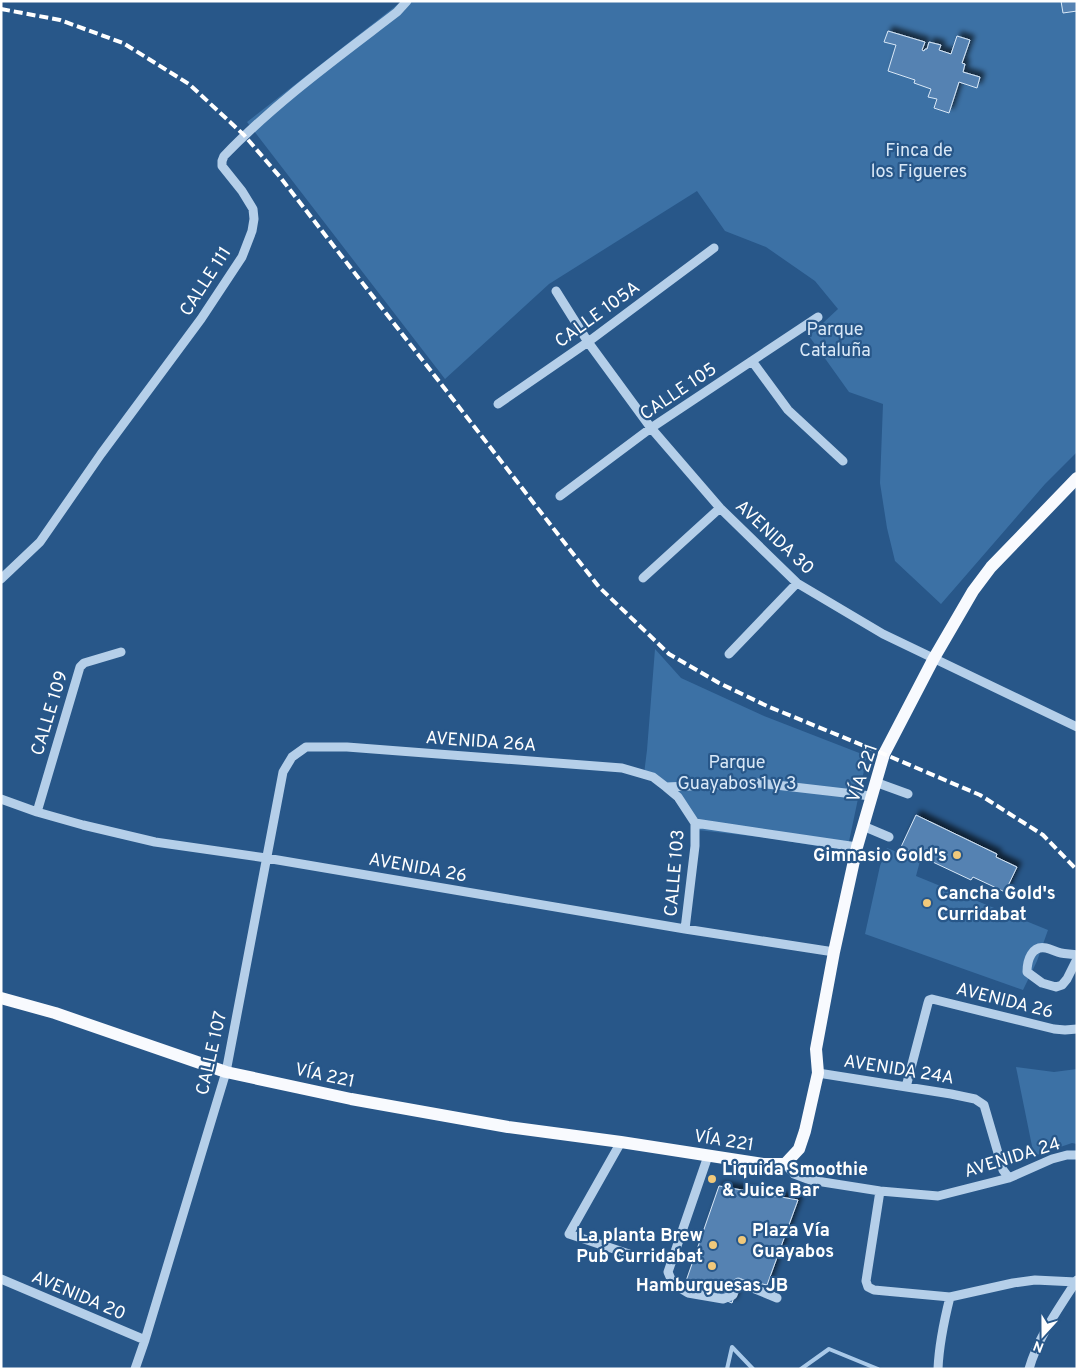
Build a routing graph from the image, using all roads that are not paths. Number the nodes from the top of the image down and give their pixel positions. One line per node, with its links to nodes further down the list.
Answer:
1 (407, 1): 14 (street, CALLE 111)
2 (714, 248): 5 (street, CALLE 105A)
3 (556, 292): 5 (street, AVENIDA 30)
4 (818, 317): 6 (street, CALLE 105)
5 (588, 342): 7 (street, CALLE 105A); 8 (street, AVENIDA 30)
6 (752, 360): 8 (street, CALLE 105); 9 (street)
7 (498, 404)
8 (651, 428): 11 (street, CALLE 105); 12 (street, AVENIDA 30)
9 (843, 461)
10 (1077, 478): 18 (main road, VÍA 221)
11 (560, 496)
12 (720, 508): 13 (street); 15 (street, AVENIDA 30)
13 (643, 578)
14 (1, 579)
15 (797, 583): 17 (street); 18 (street, AVENIDA 30)
16 (121, 652): 27 (street, CALLE 109)
17 (729, 654)
18 (934, 658): 19 (street, AVENIDA 30); 22 (main road, VÍA 221)
19 (1077, 727)
20 (306, 747): 21 (street, AVENIDA 26A); 32 (street, CALLE 107)
21 (653, 777): 23 (street, CALLE 103)
22 (875, 782): 24 (street); 25 (main road, VÍA 221)
23 (666, 787): 25 (street); 28 (street, CALLE 103)
24 (908, 794)
25 (871, 796): 29 (main road, VÍA 221)
26 (1, 798): 27 (street, AVENIDA 26)
27 (37, 812): 32 (street, AVENIDA 26)
28 (695, 823): 31 (street); 33 (street, CALLE 103)
29 (863, 826): 30 (street); 31 (main road, VÍA 221)
30 (889, 837)
31 (857, 847): 34 (main road, VÍA 221)
32 (266, 858): 33 (street, AVENIDA 26); 38 (street, CALLE 107)
33 (685, 929): 34 (street, AVENIDA 26)
34 (834, 952): 39 (main road, VÍA 221)
35 (1077, 957): 35 (street)
36 (1, 998): 38 (main road, VÍA 221)
37 (1077, 1029): 40 (street, AVENIDA 26)
38 (226, 1072): 41 (main road, VÍA 221); 52 (street, CALLE 107)
39 (818, 1072): 40 (street, AVENIDA 24A); 44 (main road, VÍA 221)
40 (906, 1087): 45 (street, AVENIDA 24A)
41 (621, 1142): 43 (main road, VÍA 221); 47 (street)
42 (1077, 1155): 45 (street, AVENIDA 24)
43 (708, 1156): 44 (main road, VÍA 221); 51 (street)
44 (785, 1164): 46 (street, AVENIDA 24)
45 (1009, 1178): 46 (street, AVENIDA 24)
46 (880, 1191): 50 (street)
47 (629, 1254)
48 (1, 1279): 52 (street, AVENIDA 20)
49 (1076, 1281): 50 (street); 55 (street)
50 (950, 1297): 54 (street)
51 (777, 1298)
52 (145, 1340): 53 (street, CALLE 107)
53 (135, 1369)
54 (938, 1369)
55 (1029, 1369)

